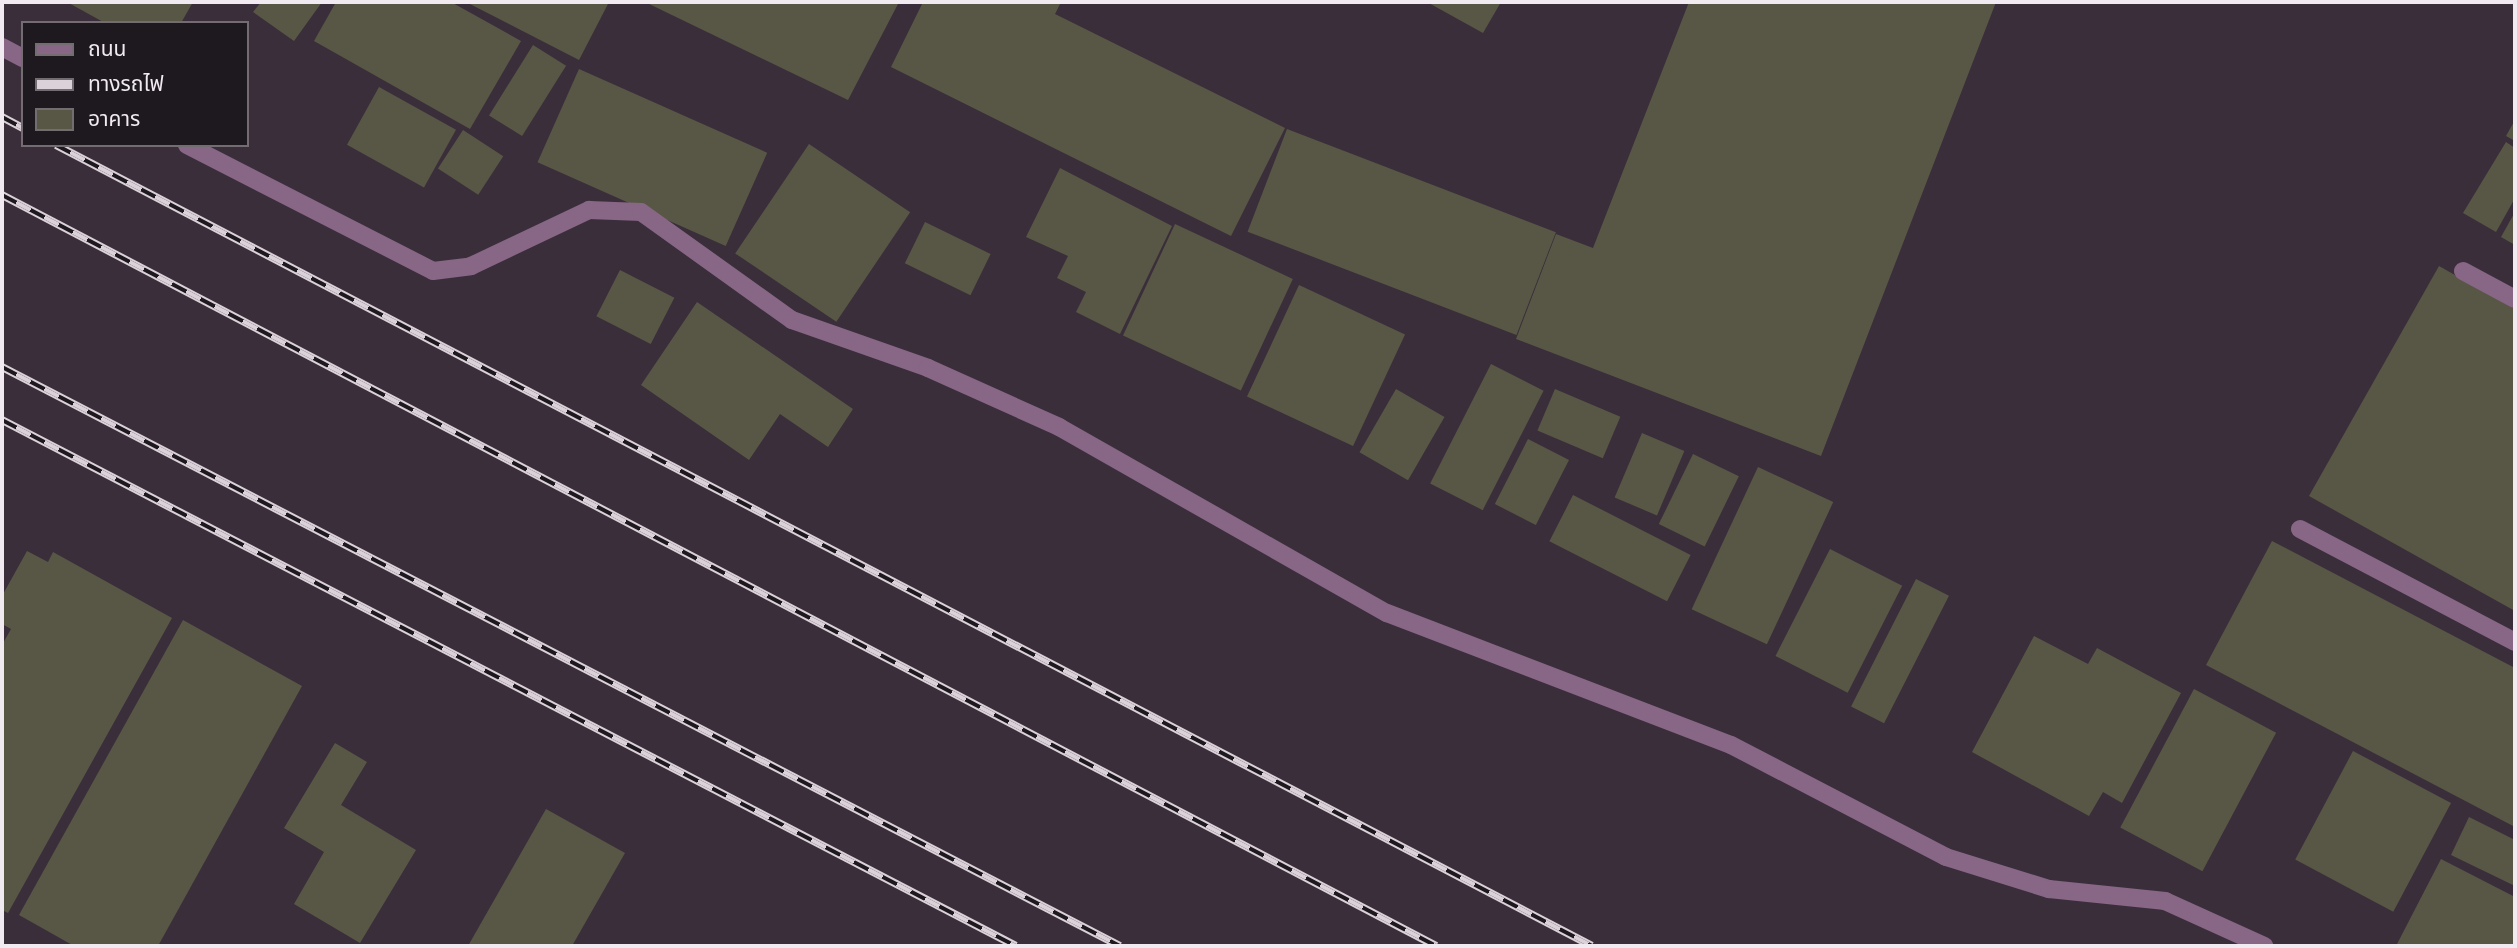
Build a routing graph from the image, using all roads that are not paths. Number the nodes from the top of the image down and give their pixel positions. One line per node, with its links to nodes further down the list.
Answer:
1 (2, 47): 2 (street)
2 (21, 57)
3 (191, 147): 8 (street)
4 (2463, 271): 5 (street)
5 (2515, 299)
6 (2300, 528): 7 (street)
7 (2515, 642)
8 (2264, 946)

